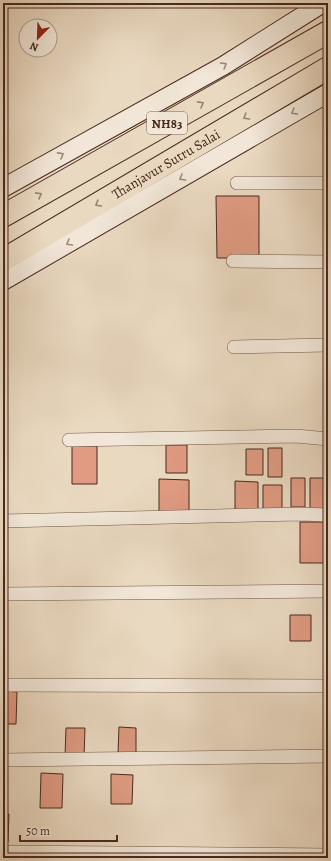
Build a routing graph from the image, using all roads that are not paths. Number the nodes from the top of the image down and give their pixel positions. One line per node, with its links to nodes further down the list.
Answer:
1 (323, 3): 7 (street, one-way to 1)
2 (328, 32): 8 (highway, NH83, one-way to 2)
3 (328, 68): 9 (highway, Thanjavur Sutru Salai / NH83, one-way to 9)
4 (328, 93): 12 (street, one-way to 12)
5 (328, 183): 6 (street)
6 (237, 184)
7 (3, 188)
8 (4, 215)
9 (3, 260)
10 (233, 261): 11 (street)
11 (328, 262)
12 (3, 281)
13 (328, 345): 14 (street)
14 (234, 347)
15 (328, 439): 16 (street)
16 (69, 440)
17 (328, 515): 18 (street)
18 (3, 521)
19 (328, 591): 20 (street)
20 (3, 594)
21 (3, 685): 22 (street)
22 (328, 686)
23 (328, 756): 24 (street)
24 (3, 760)
25 (3, 852): 26 (street)
26 (328, 855)

